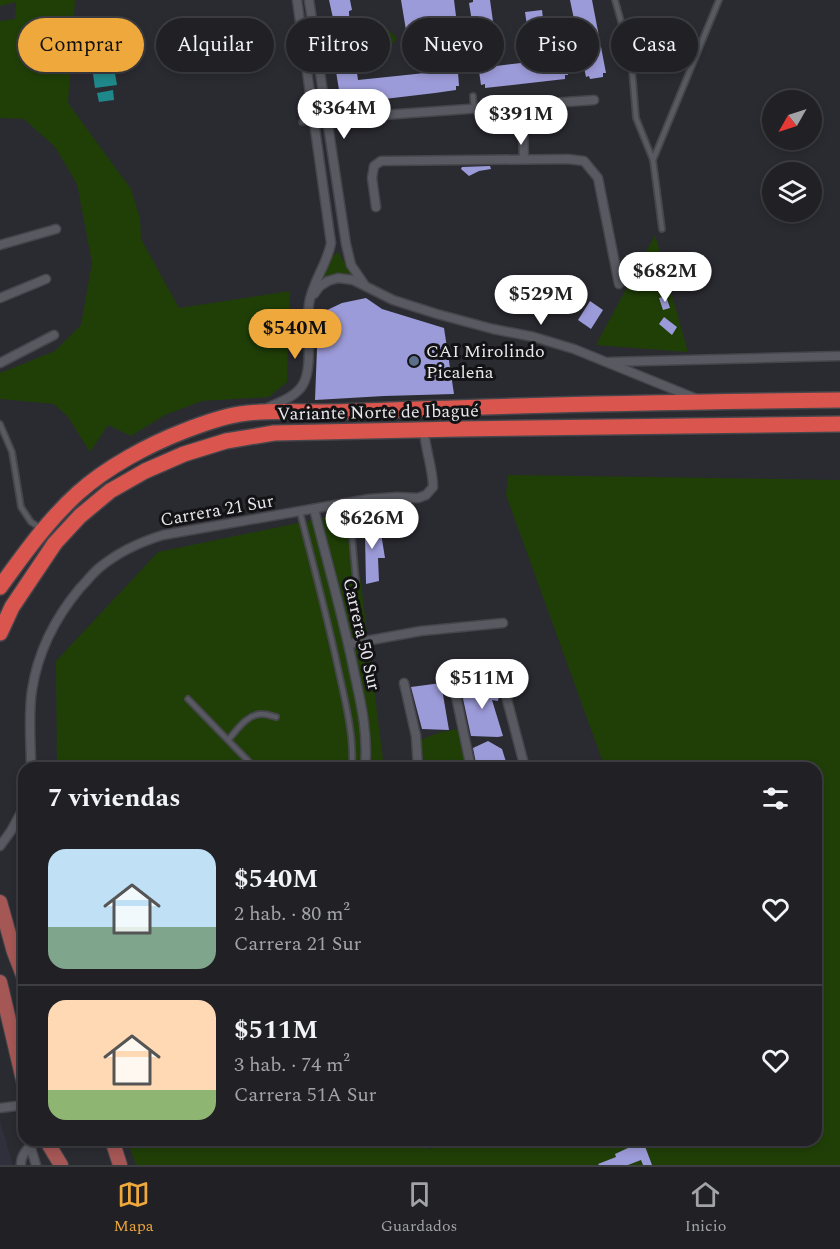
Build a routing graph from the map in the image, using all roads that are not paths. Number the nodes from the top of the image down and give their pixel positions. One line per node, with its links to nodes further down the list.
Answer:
1 (297, 0): 7 (street)
2 (309, 0): 5 (street)
3 (615, 0): 16 (lane)
4 (719, 0): 16 (lane)
5 (312, 18)
6 (320, 72): 7 (street); 12 (street)
7 (308, 75): 13 (street)
8 (473, 96): 11 (lane)
9 (594, 100): 10 (street)
10 (522, 105): 11 (street); 15 (street)
11 (474, 109): 12 (street)
12 (327, 119): 21 (street)
13 (313, 121): 14 (lane); 20 (street)
14 (302, 122)
15 (524, 159): 17 (street); 25 (street)
16 (653, 160): 19 (lane)
17 (376, 207)
18 (56, 229): 22 (street)
19 (662, 229)
20 (331, 243): 21 (street); 27 (street)
21 (346, 244): 24 (street)
22 (0, 245)
23 (46, 279): 26 (street)
24 (364, 284): 27 (street); 30 (street)
25 (619, 284)
26 (0, 298)
27 (310, 299): 34 (street)
28 (54, 335): 31 (street)
29 (840, 356): 30 (street)
30 (605, 362): 33 (street)
31 (0, 363)
32 (840, 400): 33 (highway, Variante Norte de Ibagué)
33 (703, 401): 34 (highway, Variante Norte de Ibagué)
34 (259, 412): 41 (highway, Variante Norte de Ibagué)
35 (0, 424): 41 (lane)
36 (840, 424): 37 (highway, Variante Norte de Ibagué)
37 (424, 430): 38 (street, Carrera 21 Sur); 45 (highway, Variante Norte de Ibagué)
38 (349, 503): 39 (street, Carrera 21 Sur); 42 (lane)
39 (314, 509): 40 (street, Carrera 21 Sur); 46 (street, Carrera 50 Sur)
40 (300, 512): 53 (street, Carrera 21 Sur); 55 (lane)
41 (43, 530): 43 (highway, Variante Norte de Ibagué)
42 (356, 581)
43 (0, 587)
44 (503, 623): 46 (street)
45 (0, 633)
46 (349, 645): 56 (street, Carrera 50 Sur)
47 (499, 669): 59 (street)
48 (452, 677): 58 (street)
49 (404, 683): 57 (street)
50 (188, 699): 52 (lane)
51 (276, 717): 52 (lane)
52 (228, 740): 54 (lane)
53 (31, 762)
54 (249, 762)
55 (352, 762)
56 (366, 762)
57 (418, 762)
58 (470, 762)
59 (523, 762)
60 (18, 819): 61 (street)
61 (0, 846)
62 (0, 902): 63 (main road)
63 (18, 962)
64 (0, 982): 65 (main road)
65 (18, 1058)
66 (18, 1106): 67 (street)
67 (0, 1108)
68 (31, 1146): 72 (street)
69 (34, 1146): 73 (street)
70 (49, 1146): 74 (main road)
71 (114, 1146): 75 (main road)
72 (21, 1165)
73 (36, 1165)
74 (60, 1165)
75 (120, 1165)

